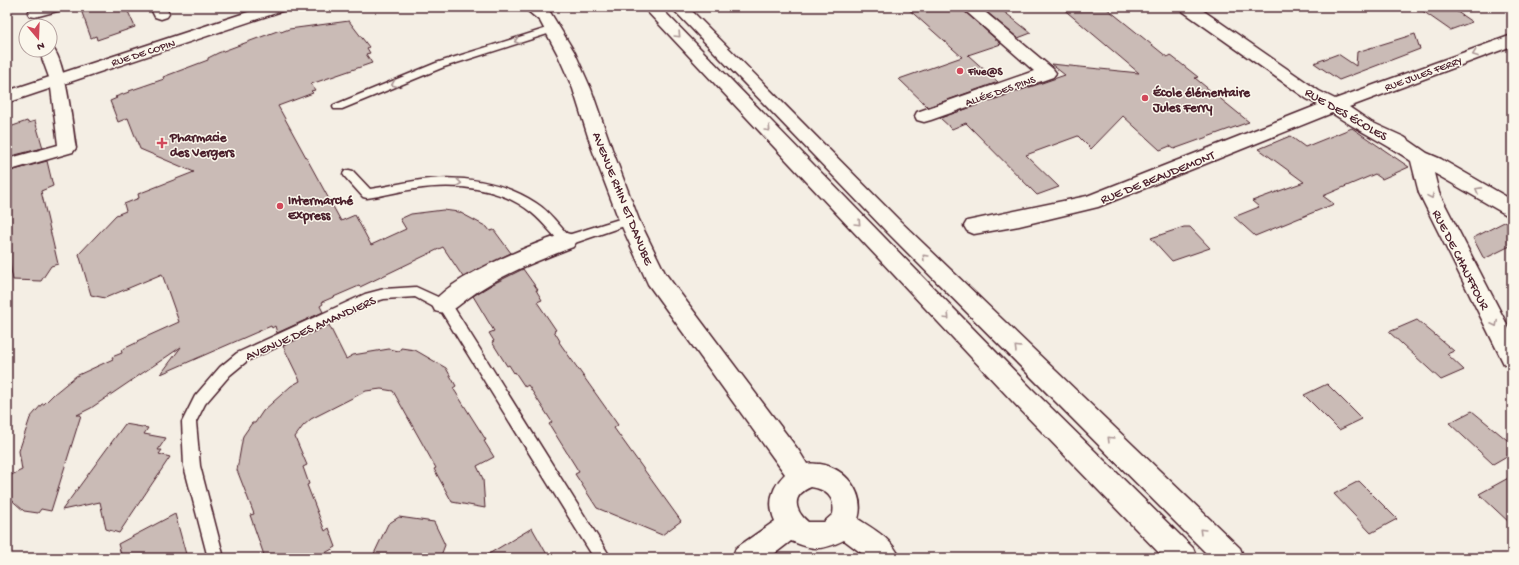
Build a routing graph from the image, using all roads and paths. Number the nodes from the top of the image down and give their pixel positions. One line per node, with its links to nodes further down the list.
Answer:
1 (56, 7): 8 (street)
2 (279, 7): 12 (main road, RUE DE COPIN)
3 (534, 7): 9 (main road, AVENUE RHIN ET DANUBE)
4 (651, 7): 33 (main road, one-way to 33)
5 (679, 7): 34 (main road, one-way to 5)
6 (969, 7): 16 (main road, ALLÉE DES PINS)
7 (1187, 7): 14 (main road, RUE DES ÉCOLES)
8 (35, 15)
9 (554, 29): 15 (lane, one-way to 15); 21 (main road, AVENUE RHIN ET DANUBE)
10 (1512, 40): 14 (main road, RUE JULES FERRY, one-way to 14)
11 (50, 58): 12 (street)
12 (58, 80): 13 (main road, RUE DE COPIN); 18 (street)
13 (7, 97)
14 (1334, 106): 17 (main road, RUE DES ÉCOLES); 22 (main road, RUE DE BEAUDEMONT)
15 (338, 107)
16 (924, 116)
17 (1420, 158): 20 (main road, RUE DES ÉCOLES, one-way to 17); 25 (main road, RUE DE CHAUFFOUR, one-way to 25)
18 (7, 165)
19 (349, 174): 23 (lane, one-way to 23)
20 (1512, 209)
21 (629, 220): 23 (lane); 26 (main road, AVENUE RHIN ET DANUBE)
22 (974, 226)
23 (562, 237): 24 (main road)
24 (443, 305): 29 (lane, AVENUE DES AMANDIERS); 30 (lane, AVENUE DES AMANDIERS)
25 (1512, 357)
26 (801, 477): 27 (main road); 28 (main road)
27 (842, 524): 28 (main road); 32 (main road)
28 (791, 525): 31 (main road)
29 (216, 558)
30 (603, 558)
31 (746, 558)
32 (886, 558)
33 (1183, 558)
34 (1230, 558)

